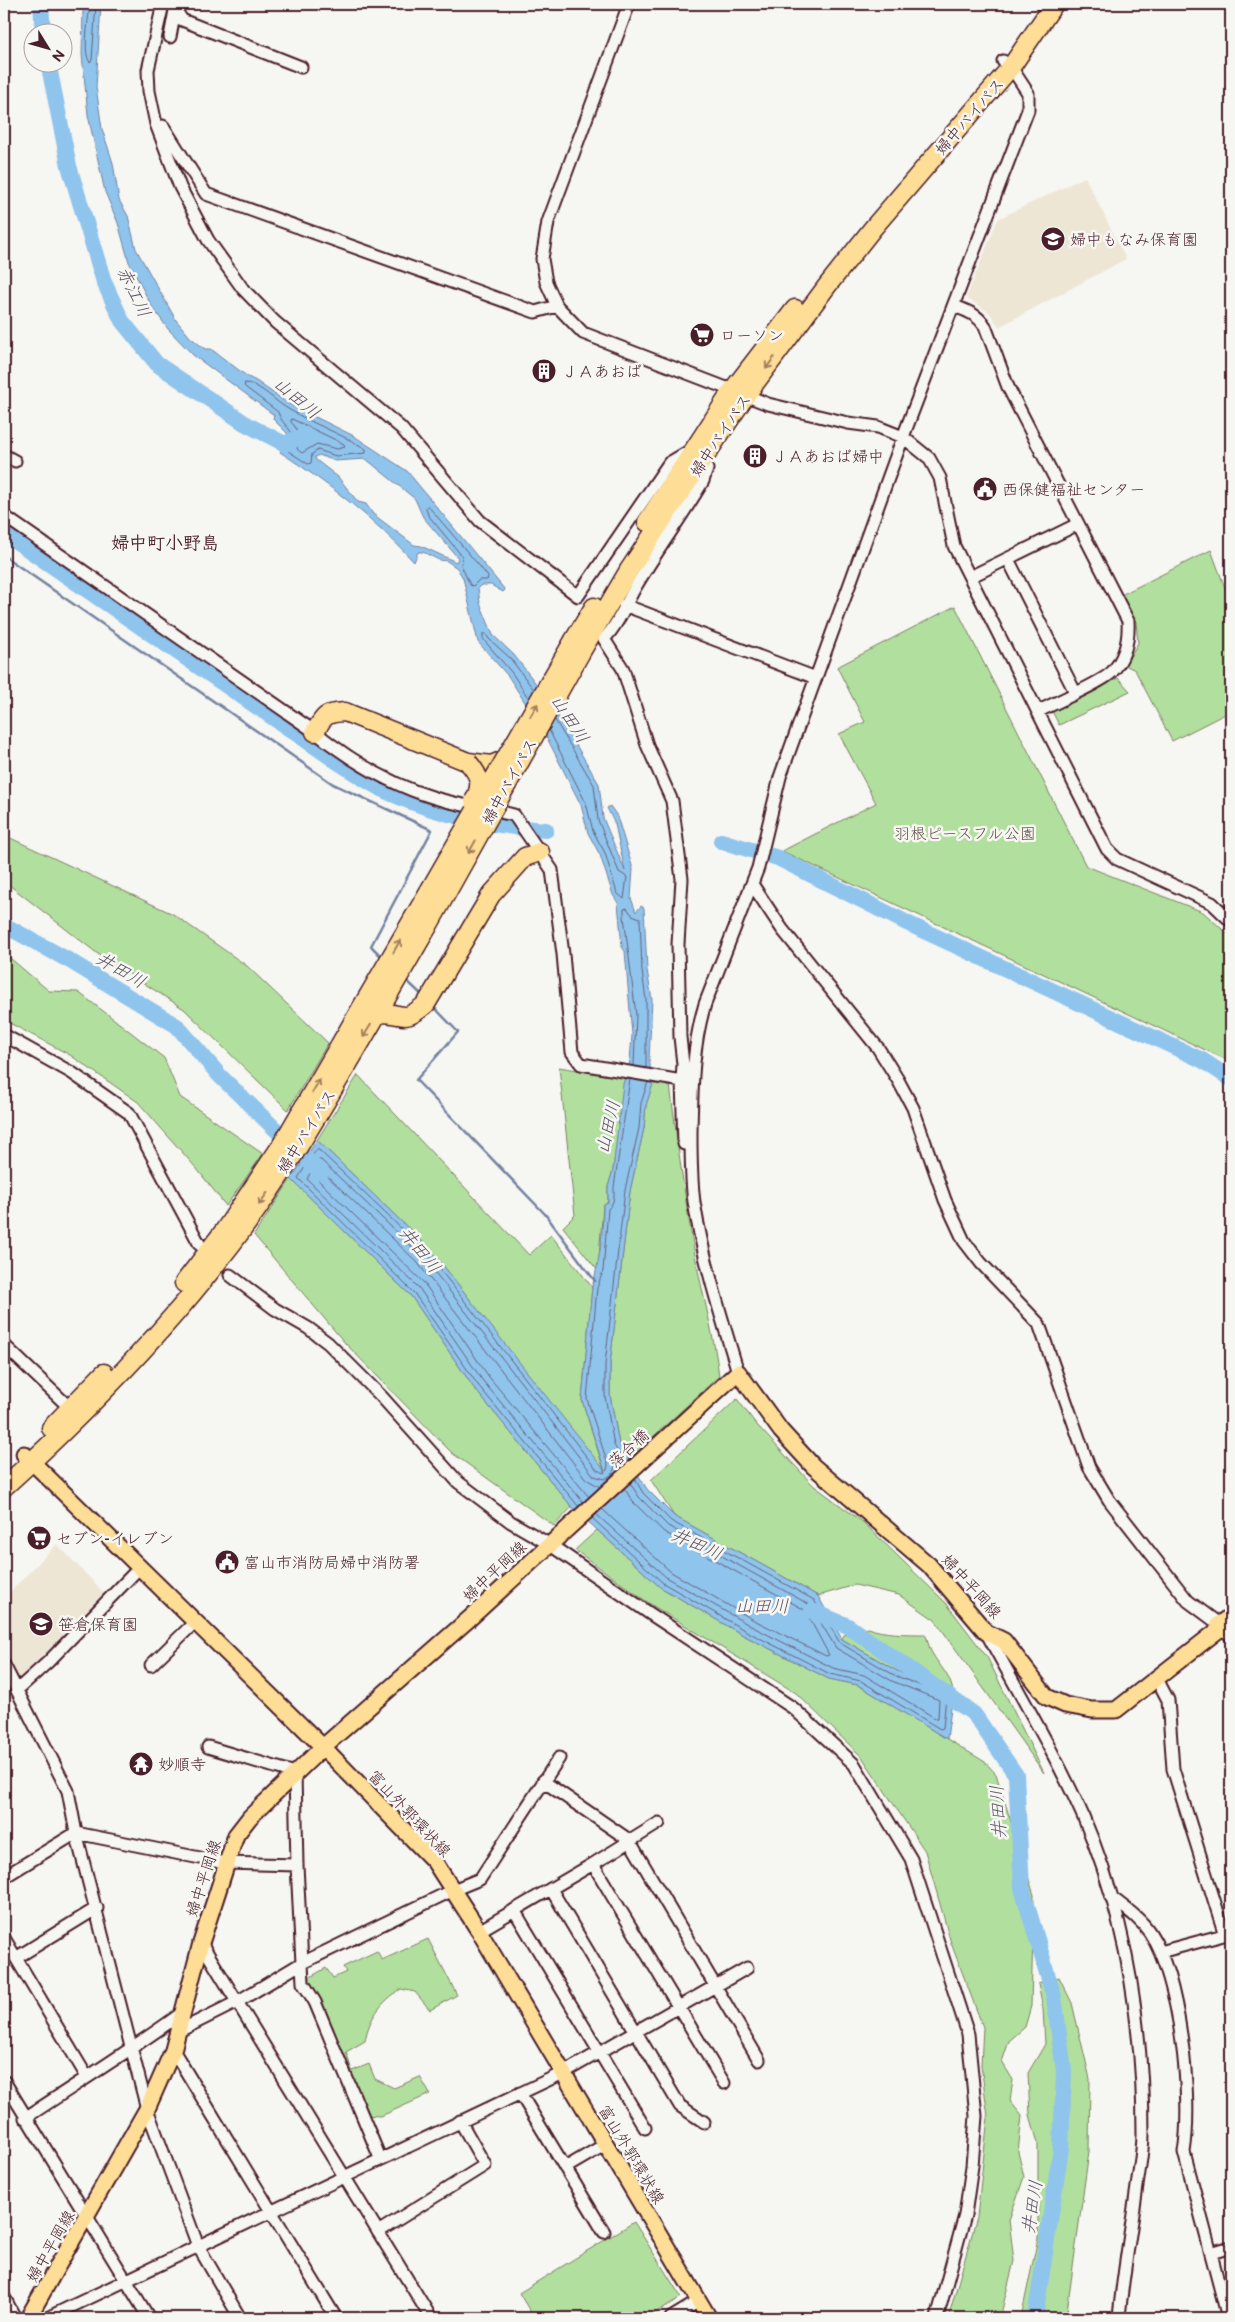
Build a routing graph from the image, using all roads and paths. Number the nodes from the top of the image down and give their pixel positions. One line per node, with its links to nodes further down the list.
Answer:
1 (163, 4): 9 (street)
2 (629, 4): 10 (street)
3 (1042, 4): 7 (highway)
4 (1054, 4): 7 (highway)
5 (176, 6): 6 (street); 8 (street)
6 (170, 37)
7 (1007, 64): 11 (street); 12 (highway, 婦中バイパス)
8 (301, 66)
9 (153, 109): 10 (street); 15 (street)
10 (557, 306): 12 (street)
11 (954, 306): 13 (street); 18 (street)
12 (739, 393): 13 (street); 15 (highway, 婦中バイパス)
13 (903, 437): 20 (street); 23 (street)
14 (4, 455): 16 (street)
15 (697, 455): 21 (street); 22 (highway, 婦中バイパス)
16 (15, 461)
17 (4, 516): 26 (street)
18 (1078, 524): 19 (street); 24 (street)
19 (1008, 559): 20 (street); 24 (street)
20 (970, 577): 25 (street)
21 (624, 605): 23 (street); 37 (street)
22 (577, 646): 27 (highway, 婦中バイパス, one-way to 22, bridge); 33 (highway, 婦中バイパス, one-way to 33, bridge)
23 (816, 678): 31 (street)
24 (1075, 692): 25 (street)
25 (1039, 711): 32 (street)
26 (315, 732): 28 (highway); 29 (street)
27 (506, 759): 28 (highway); 30 (highway, 婦中バイパス, bridge)
28 (468, 762): 30 (highway, bridge)
29 (537, 847): 34 (highway); 37 (street)
30 (446, 860): 39 (highway, 婦中バイパス, one-way to 30, bridge)
31 (752, 884): 38 (street); 51 (street)
32 (1231, 921)
33 (427, 928): 34 (highway); 35 (highway, 婦中バイパス)
34 (426, 1004): 35 (highway)
35 (378, 1013): 39 (highway, 婦中バイパス, one-way to 39)
36 (4, 1035): 40 (street)
37 (680, 1081): 38 (street)
38 (691, 1160): 43 (street)
39 (229, 1236): 44 (highway, 婦中バイパス); 45 (highway, 婦中バイパス)
40 (200, 1245)
41 (230, 1275): 48 (street)
42 (4, 1345): 44 (street)
43 (734, 1376): 48 (main road, 落合橋); 52 (main road, 婦中平岡線)
44 (70, 1408): 45 (highway, 婦中バイパス)
45 (28, 1458): 46 (highway, 婦中バイパス); 47 (highway, 婦中バイパス); 49 (main road, 富山外郭環状線)
46 (4, 1473)
47 (4, 1487)
48 (549, 1544): 58 (main road, 婦中平岡線); 125 (street)
49 (140, 1567): 50 (main road, 富山外郭環状線); 56 (street)
50 (195, 1622): 54 (street); 58 (main road, 富山外郭環状線)
51 (1226, 1626): 55 (main road, 婦中平岡線)
52 (986, 1632): 55 (main road, 婦中平岡線); 71 (street)
53 (4, 1665): 56 (street)
54 (151, 1666)
55 (1158, 1679): 75 (street)
56 (17, 1690): 63 (street)
57 (208, 1747): 60 (street)
58 (323, 1747): 60 (main road, 婦中平岡線); 70 (main road, 富山外郭環状線)
59 (559, 1758): 61 (street)
60 (296, 1773): 65 (main road, 婦中平岡線); 67 (street)
61 (543, 1781): 64 (street); 70 (street)
62 (659, 1823): 64 (street)
63 (76, 1833): 65 (street); 68 (street); 72 (street)
64 (629, 1840): 66 (street); 82 (street)
65 (225, 1864): 67 (street); 77 (main road, 婦中平岡線)
66 (593, 1864): 69 (street); 84 (street)
67 (297, 1865): 80 (street)
68 (4, 1877)
69 (551, 1889): 73 (street); 87 (street)
70 (453, 1890): 74 (main road, 富山外郭環状線); 80 (street)
71 (1111, 1897): 78 (street); 126 (street)
72 (97, 1908): 79 (street); 88 (street)
73 (514, 1910): 74 (street); 90 (street)
74 (479, 1931): 92 (main road, 富山外郭環状線)
75 (1228, 1934): 78 (street)
76 (4, 1938): 79 (street)
77 (201, 1943): 83 (street); 85 (main road, 婦中平岡線)
78 (1160, 1952): 112 (street)
79 (16, 1958): 93 (street)
80 (302, 1963): 83 (street); 103 (street)
81 (747, 1968): 82 (street)
82 (715, 1987): 84 (street); 91 (street)
83 (236, 2002): 86 (street); 105 (street)
84 (679, 2008): 87 (street); 94 (street)
85 (182, 2013): 86 (main road, 婦中平岡線); 88 (street)
86 (177, 2032): 89 (main road, 婦中平岡線)
87 (636, 2032): 90 (street); 100 (street)
88 (133, 2049): 93 (street); 97 (street)
89 (172, 2050): 97 (main road, 婦中平岡線); 106 (street)
90 (600, 2052): 92 (street); 101 (street)
91 (759, 2060)
92 (563, 2072): 96 (street); 102 (main road, 富山外郭環状線)
93 (87, 2076): 98 (street)
94 (724, 2083)
95 (4, 2084): 98 (street)
96 (520, 2093): 99 (street); 104 (street)
97 (147, 2109): 107 (main road, 婦中平岡線); 110 (street)
98 (25, 2118): 107 (street)
99 (460, 2121): 103 (street); 108 (street)
100 (704, 2122)
101 (645, 2128)
102 (606, 2144): 104 (street); 115 (main road, 富山外郭環状線)
103 (380, 2158): 105 (street)
104 (565, 2168): 109 (street)
105 (343, 2176): 106 (street); 108 (street)
106 (272, 2211): 110 (street); 121 (street)
107 (86, 2218): 113 (street); 118 (main road, 婦中平岡線)
108 (378, 2232): 122 (street)
109 (604, 2232)
110 (198, 2246): 113 (street); 120 (street)
111 (1231, 2247): 112 (street)
112 (1211, 2252): 127 (street)
113 (126, 2280): 116 (street); 119 (street)
114 (4, 2297): 117 (street)
115 (699, 2301): 123 (street); 124 (main road, 富山外郭環状線)
116 (51, 2317)
117 (15, 2318)
118 (28, 2318)
119 (149, 2318)
120 (240, 2318)
121 (336, 2318)
122 (431, 2318)
123 (671, 2318)
124 (709, 2318)
125 (937, 2318)
126 (1119, 2318)
127 (1228, 2318)

